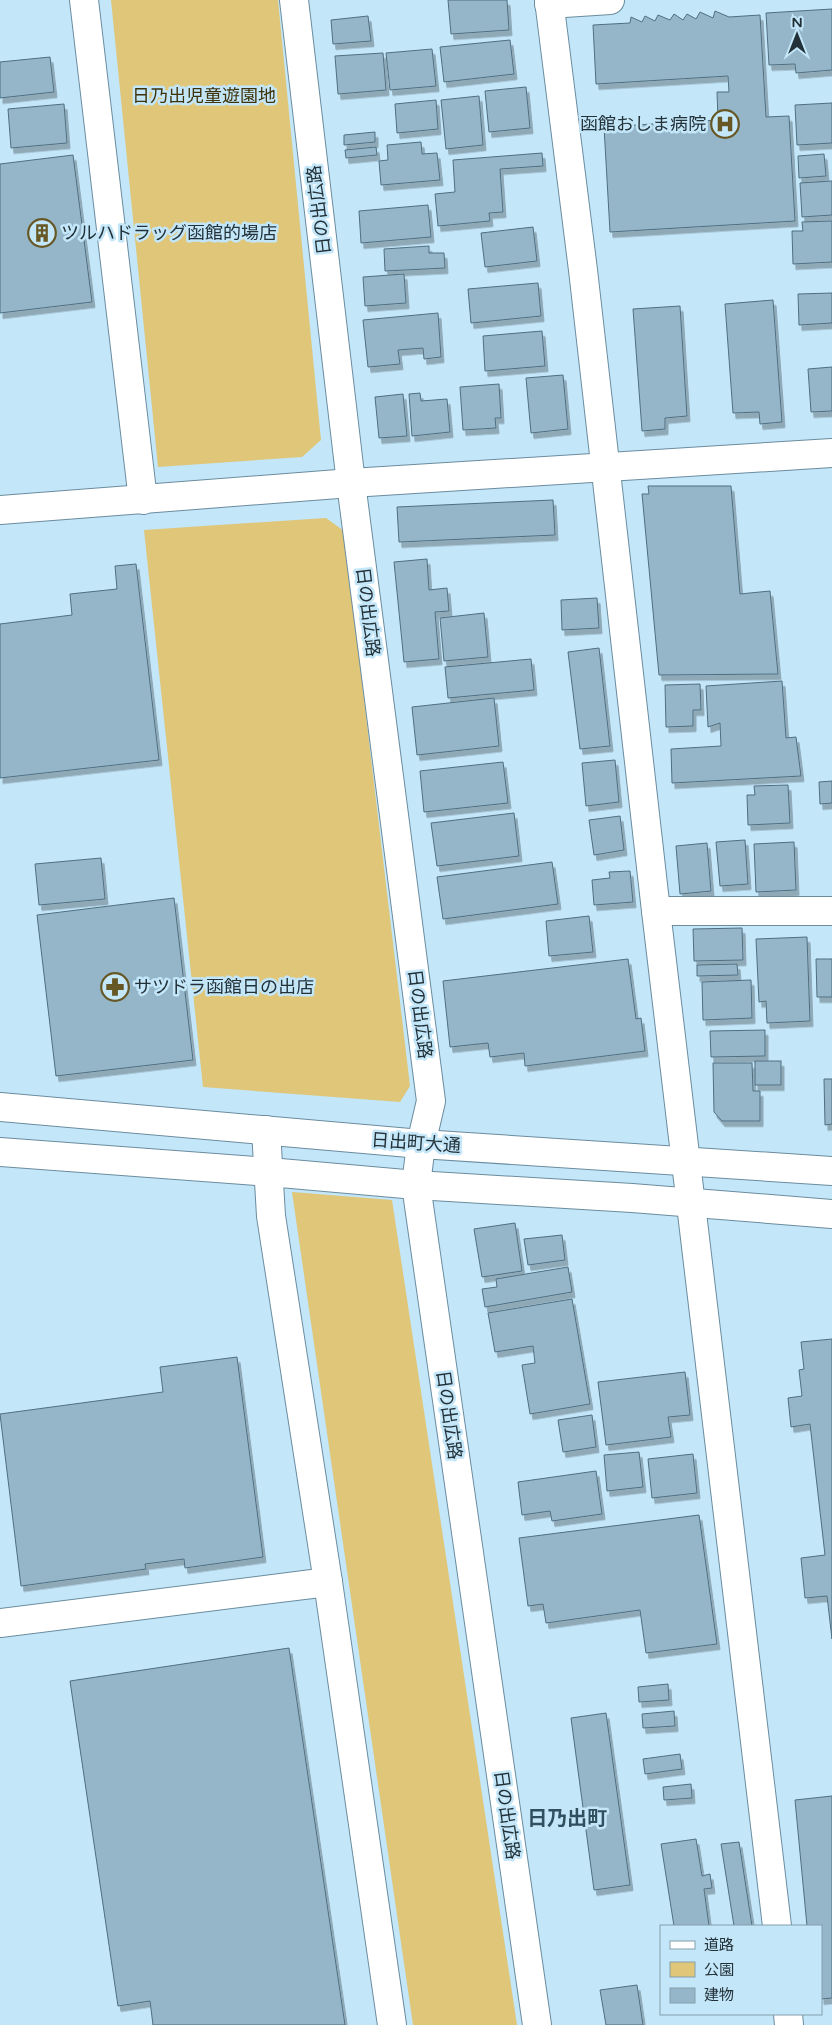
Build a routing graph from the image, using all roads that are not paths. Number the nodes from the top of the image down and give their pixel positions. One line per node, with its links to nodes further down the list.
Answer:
1 (84, 0): 8 (street)
2 (294, 0): 7 (street, 日の出広路)
3 (610, 0): 4 (street)
4 (549, 2): 6 (street)
5 (832, 453): 6 (street)
6 (605, 467): 7 (street); 10 (street)
7 (352, 483): 8 (street); 14 (street, 日の出広路)
8 (143, 500): 9 (street)
9 (0, 510)
10 (656, 911): 11 (street); 16 (street)
11 (832, 911)
12 (0, 1107): 13 (street, 日出町大通)
13 (266, 1130): 14 (street, 日出町大通); 18 (street)
14 (421, 1144): 16 (street, 日出町大通); 19 (street, 日の出広路)
15 (0, 1152): 18 (street)
16 (686, 1161): 17 (street, 日出町大通); 20 (street)
17 (832, 1171)
18 (269, 1172): 19 (street); 22 (street)
19 (416, 1185): 20 (street); 26 (street, 日の出広路)
20 (691, 1202): 21 (street); 24 (street)
21 (832, 1214)
22 (328, 1582): 23 (street); 25 (street)
23 (0, 1623)
24 (778, 1925)
25 (392, 2025)
26 (537, 2025)

